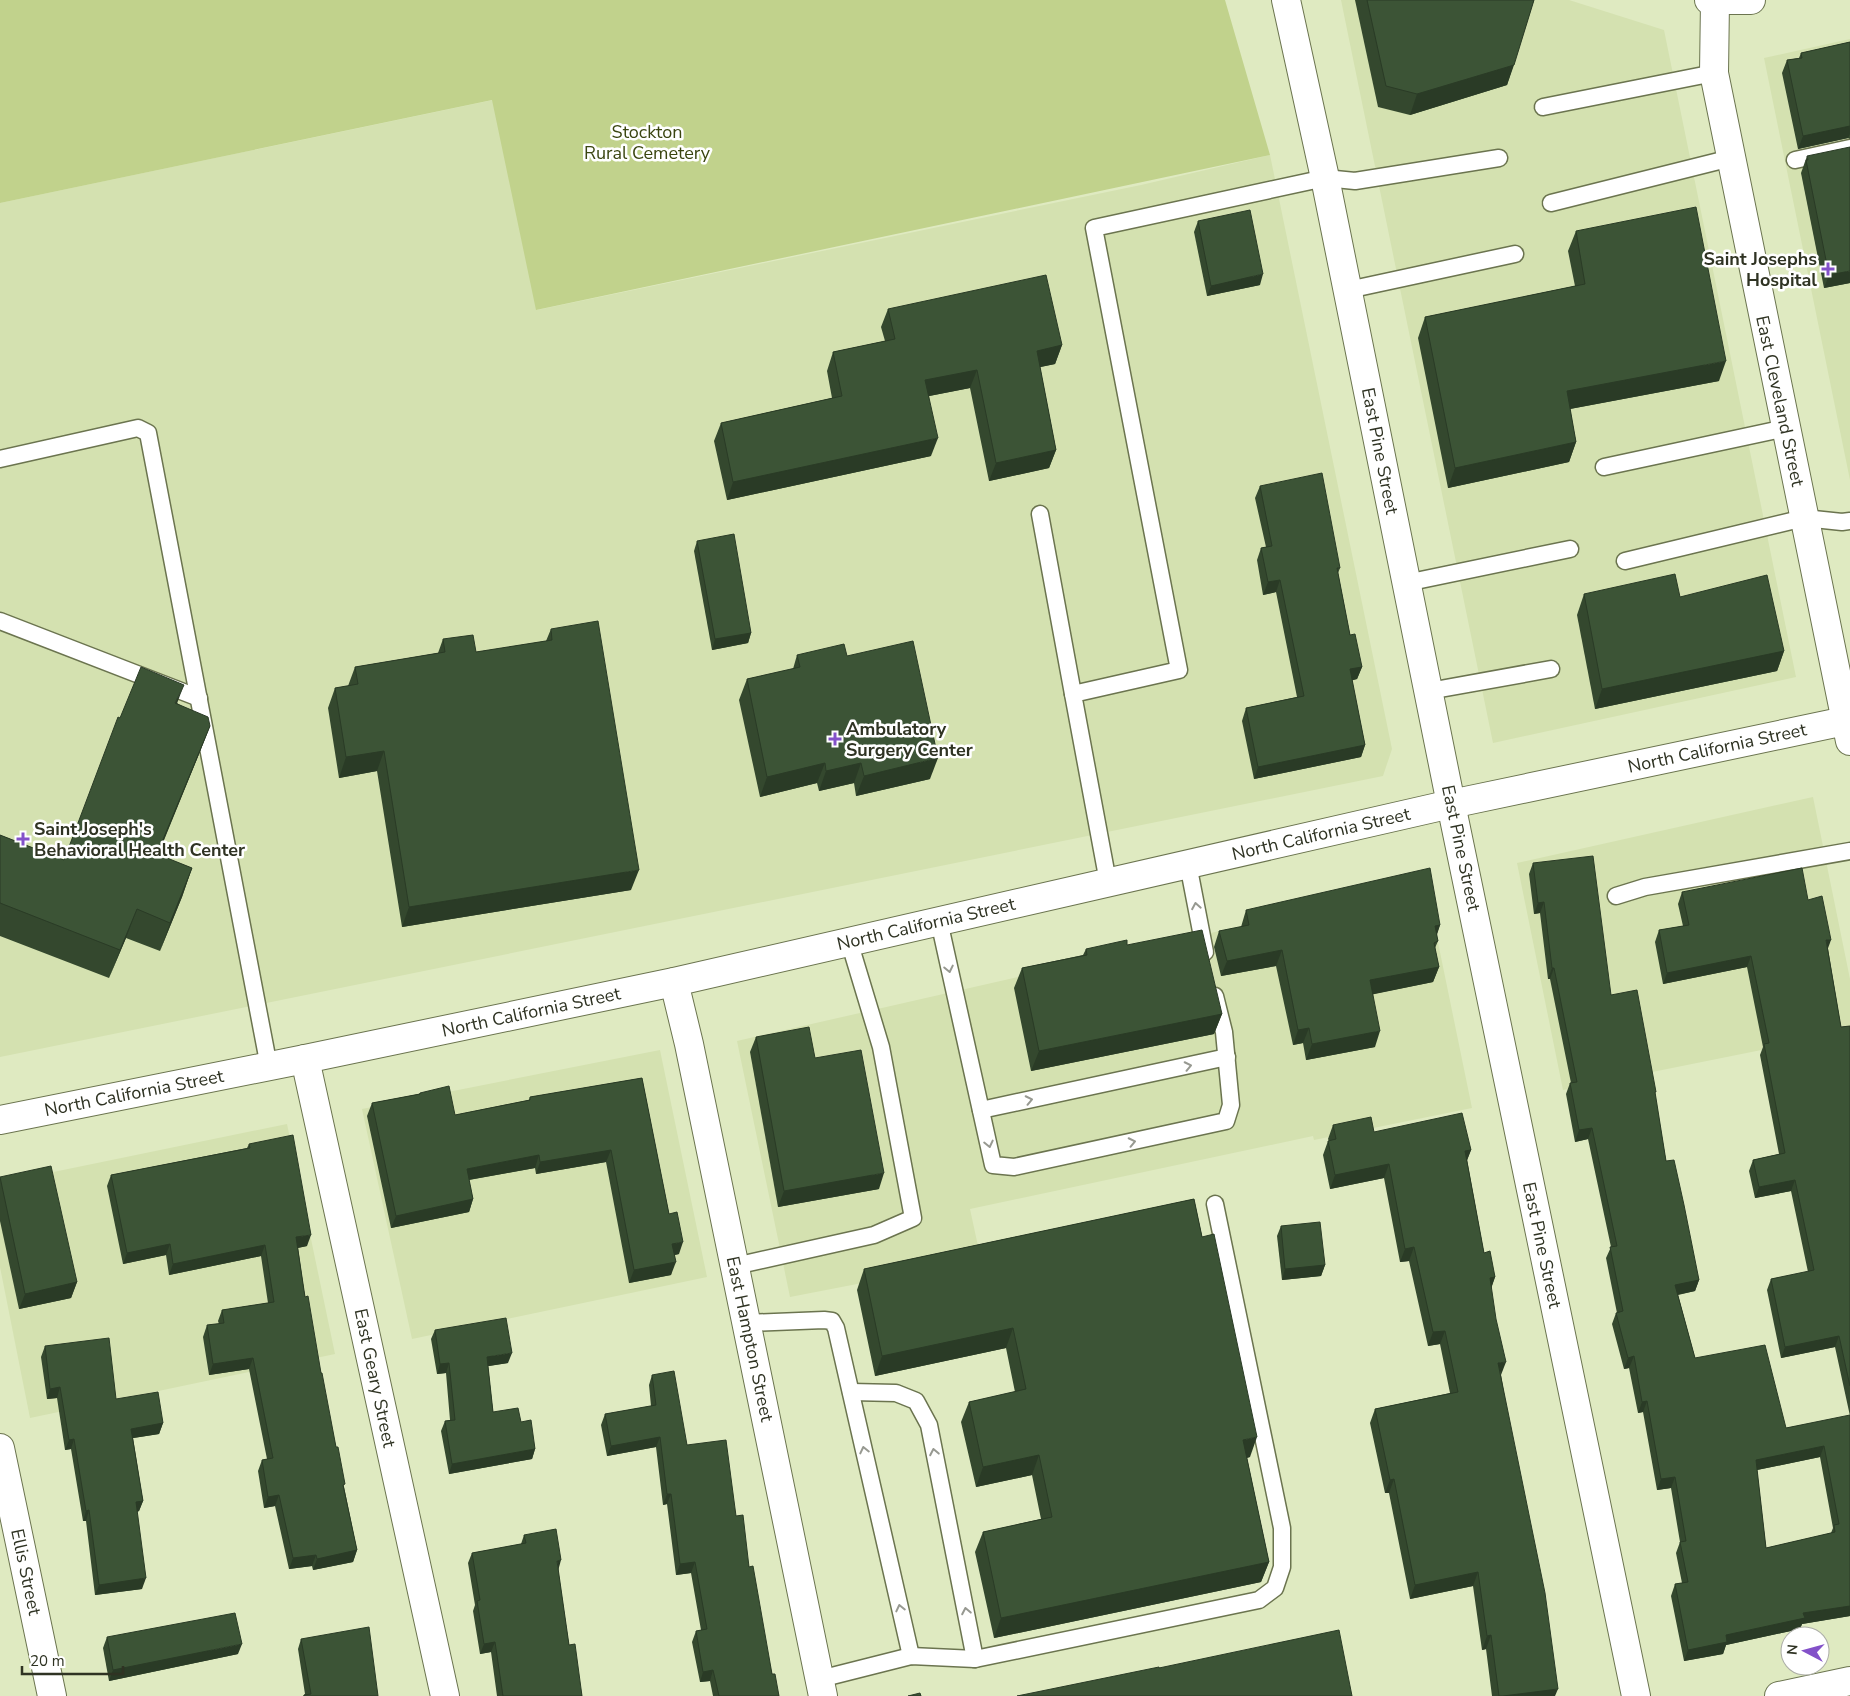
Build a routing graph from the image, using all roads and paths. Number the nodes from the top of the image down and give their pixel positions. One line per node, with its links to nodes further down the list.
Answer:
1 (1286, 0): 10 (street, East Pine Street)
2 (1712, 0): 3 (street); 4 (street, East Cleveland Street)
3 (1750, 0)
4 (1714, 73): 5 (lane); 8 (street, East Cleveland Street)
5 (1543, 107)
6 (1850, 148): 9 (lane)
7 (1499, 158): 10 (lane)
8 (1731, 158): 11 (lane); 14 (street, East Cleveland Street)
9 (1795, 160)
10 (1325, 178): 13 (street, East Pine Street); 26 (lane)
11 (1551, 203)
12 (1515, 254): 13 (lane)
13 (1348, 290): 22 (street, East Pine Street)
14 (1786, 428): 16 (lane); 18 (street, East Cleveland Street)
15 (0, 459): 27 (lane)
16 (1604, 467)
17 (1040, 514): 26 (lane)
18 (1804, 518): 19 (lane); 21 (lane); 28 (street, East Cleveland Street)
19 (1850, 521)
20 (1570, 549): 22 (lane)
21 (1625, 561)
22 (1406, 583): 25 (street, East Pine Street)
23 (0, 620): 27 (lane)
24 (1551, 669): 25 (lane)
25 (1429, 691): 29 (street, East Pine Street)
26 (1073, 694): 32 (lane)
27 (199, 698): 39 (lane)
28 (1849, 728): 29 (street, North California Street)
29 (1451, 804): 31 (street, North California Street); 53 (street, East Pine Street)
30 (1850, 851): 33 (lane)
31 (1188, 864): 32 (street, North California Street); 37 (lane, one-way to 31)
32 (1108, 882): 34 (street, North California Street)
33 (1616, 896)
34 (938, 921): 35 (street, North California Street); 40 (lane, one-way to 40)
35 (849, 941): 36 (street, North California Street); 43 (lane)
36 (674, 982): 38 (street, North California Street); 43 (street, East Hampton Street)
37 (1227, 1057): 40 (lane, one-way to 37); 40 (lane, one-way to 37)
38 (305, 1059): 39 (street, North California Street); 52 (street, East Geary Street)
39 (269, 1067): 41 (street, North California Street)
40 (981, 1110)
41 (0, 1120)
42 (1215, 1204): 48 (lane)
43 (735, 1266): 44 (street, East Hampton Street)
44 (746, 1323): 45 (lane); 50 (street, East Hampton Street)
45 (851, 1392): 47 (lane, one-way to 45); 48 (lane, one-way to 45)
46 (0, 1448): 51 (street, Ellis Street)
47 (911, 1656): 48 (lane); 50 (lane)
48 (975, 1659)
49 (1850, 1681): 54 (street)
50 (822, 1687)
51 (52, 1696)
52 (445, 1696)
53 (1636, 1696)
54 (1779, 1696)

